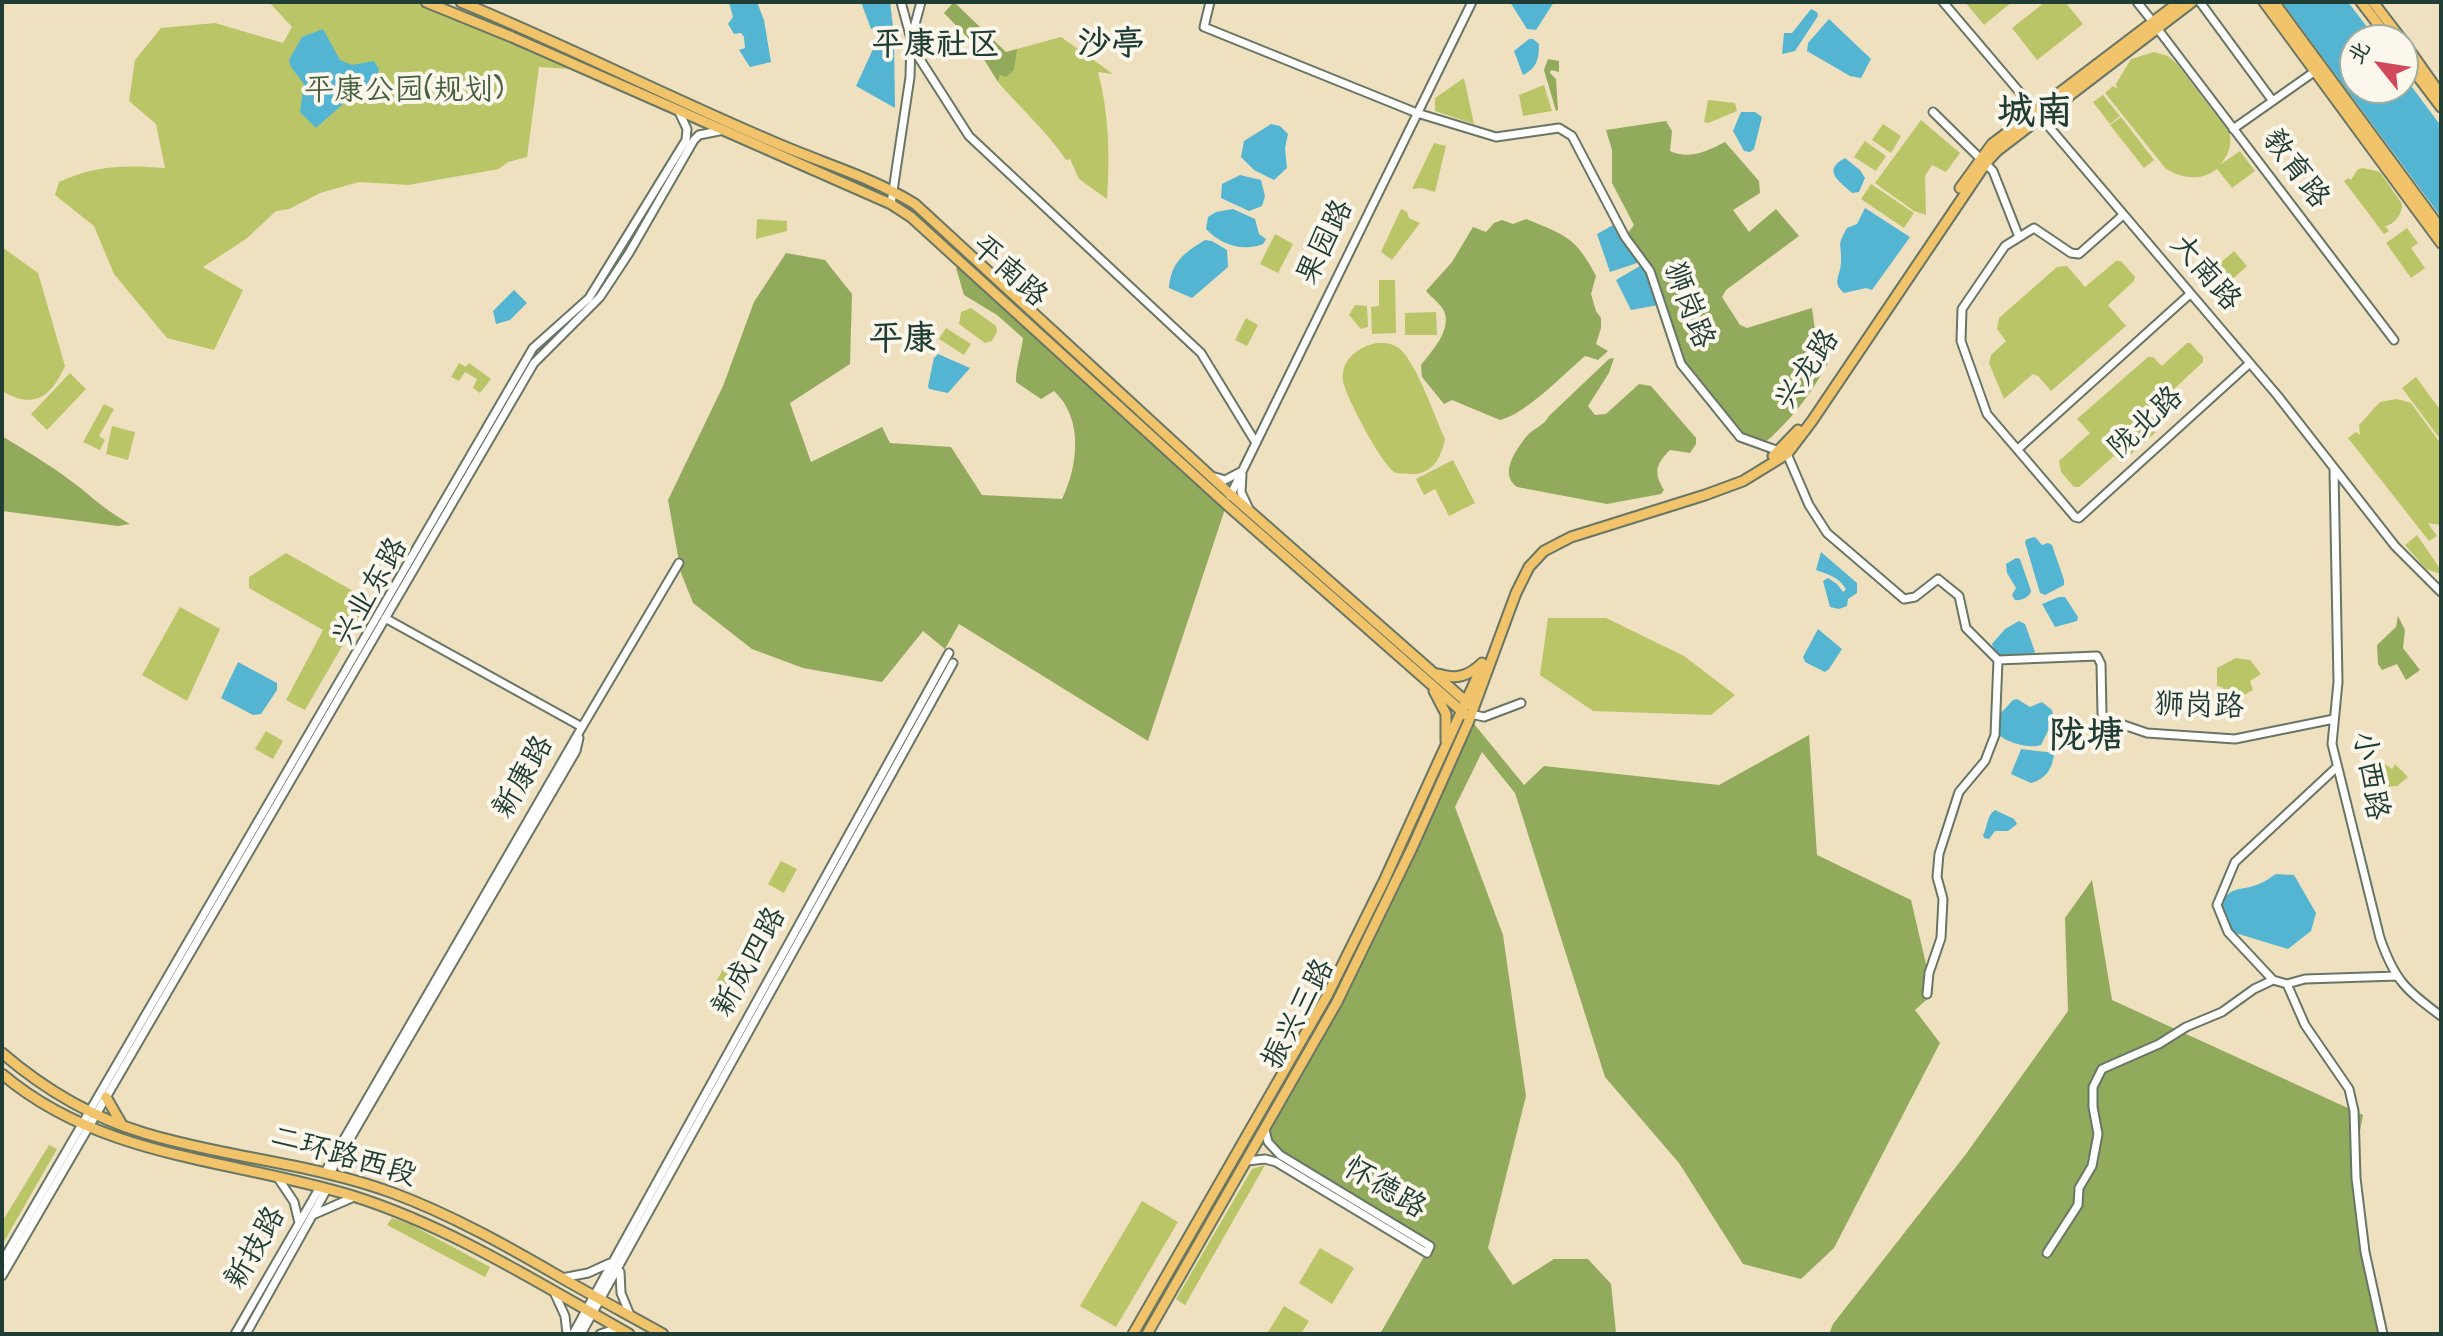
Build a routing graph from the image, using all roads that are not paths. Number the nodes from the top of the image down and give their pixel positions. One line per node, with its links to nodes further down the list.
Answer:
1 (426, 2): 26 (main road, 平南路)
2 (461, 2): 33 (main road, 平南路)
3 (901, 2): 19 (street)
4 (921, 2): 19 (street)
5 (1210, 2): 28 (street, 狮岗路)
6 (1472, 2): 28 (street, 果园路)
7 (1943, 2): 29 (street, 大南路)
8 (2137, 2): 18 (street, 教育路)
9 (2179, 2): 18 (main road, 兴龙路)
10 (2192, 2): 18 (main road, 兴龙路)
11 (2200, 2): 24 (street)
12 (2264, 2): 21 (main road)
13 (2274, 2): 36 (main road)
14 (2361, 2): 16 (main road)
15 (2373, 2): 17 (main road)
16 (2378, 24)
17 (2390, 24)
18 (2155, 25): 29 (main road, 兴龙路); 30 (street, 教育路)
19 (911, 39): 33 (street); 42 (street)
20 (2419, 63): 23 (main road)
21 (2314, 72): 24 (street); 38 (main road)
22 (2419, 78): 25 (main road)
23 (2441, 95)
24 (2272, 100): 30 (street)
25 (2441, 107)
26 (679, 112): 31 (main road, 平南路); 74 (street, 兴业东路)
27 (1933, 112): 32 (street)
28 (1417, 113): 42 (street, 果园路); 44 (street, 狮岗路)
29 (2037, 114): 32 (main road, 兴龙路); 35 (street, 大南路)
30 (2233, 129): 40 (street, 教育路)
31 (725, 131): 34 (main road, 平南路); 52 (street, 兴业东路)
32 (1982, 161): 37 (street); 44 (main road, 兴龙路)
33 (893, 190): 34 (street); 47 (main road, 平南路)
34 (891, 204): 48 (main road, 平南路)
35 (2122, 216): 37 (street); 39 (street, 大南路)
36 (2441, 229)
37 (2019, 237): 43 (street)
38 (2441, 243)
39 (2190, 294): 41 (street, 大南路); 43 (street)
40 (2394, 340)
41 (2250, 363): 43 (street, 陇北路); 46 (street, 大南路)
42 (1256, 443): 45 (street, 果园路)
43 (2018, 449)
44 (1783, 453): 54 (street); 55 (main road, 兴龙路); 59 (main road, 兴龙路)
45 (1244, 467): 47 (street); 48 (street, 果园路); 49 (street)
46 (2334, 468): 51 (street, 大南路); 60 (street, 小西路)
47 (1206, 472): 48 (main road, 平南路)
48 (1228, 499): 49 (main road, 平南路); 57 (main road, 平南路)
49 (1253, 514): 57 (main road, 平南路)
50 (679, 563): 61 (street, 新康路)
51 (2441, 589)
52 (385, 618): 61 (street); 72 (street, 兴业东路)
53 (949, 653): 87 (street, 新成四路)
54 (1998, 660): 60 (street, 狮岗路); 67 (street)
55 (1485, 661): 57 (main road); 59 (main road, 兴龙路)
56 (953, 663): 87 (street, 新成四路)
57 (1431, 677): 59 (main road, 平南路); 62 (main road)
58 (1521, 703): 59 (street)
59 (1469, 711): 62 (main road, 振兴三路); 73 (main road, 振兴三路)
60 (2334, 719): 63 (street, 小西路)
61 (582, 727): 79 (street, 新康路)
62 (1445, 747): 71 (main road, 振兴三路)
63 (2337, 767): 64 (street, 小西路); 65 (street)
64 (2397, 976): 66 (street); 68 (street, 小西路)
65 (2273, 980): 66 (street); 85 (street)
66 (2287, 984): 104 (street)
67 (1927, 994)
68 (2441, 1016)
69 (2, 1053): 74 (main road, 二环路西段)
70 (2, 1074): 76 (main road, 二环路西段)
71 (1271, 1093): 73 (main road); 102 (main road, 振兴三路)
72 (106, 1097): 74 (street, 兴业东路); 75 (main road)
73 (1282, 1099): 77 (main road, 振兴三路)
74 (92, 1113): 75 (main road, 二环路西段); 76 (street)
75 (123, 1125): 79 (main road, 二环路西段)
76 (84, 1126): 80 (main road, 二环路西段); 86 (street); 88 (street)
77 (1265, 1130): 78 (main road, 振兴三路); 78 (street, 怀德路)
78 (1247, 1161): 103 (main road, 振兴三路)
79 (328, 1172): 89 (main road, 二环路西段)
80 (276, 1176): 81 (main road, 二环路西段); 84 (street)
81 (323, 1188): 82 (main road, 二环路西段); 83 (street, 新技路); 84 (street, 新技路)
82 (354, 1197): 83 (street); 90 (main road, 二环路西段)
83 (313, 1215): 96 (street, 新技路)
84 (299, 1223): 95 (street, 新技路)
85 (2047, 1253)
86 (2, 1262)
87 (616, 1264): 89 (street); 91 (street, 新成四路); 93 (street)
88 (2, 1276)
89 (562, 1278): 91 (main road, 二环路西段)
90 (553, 1290): 92 (main road, 二环路西段); 97 (street)
91 (597, 1297): 92 (street, 新成四路); 93 (main road, 二环路西段)
92 (590, 1311): 94 (main road, 二环路西段); 97 (street); 98 (street)
93 (630, 1315): 101 (main road, 二环路西段)
94 (618, 1328): 99 (street); 100 (main road, 二环路西段)
95 (235, 1334)
96 (246, 1334)
97 (570, 1334)
98 (581, 1334)
99 (600, 1334)
100 (629, 1334)
101 (663, 1334)
102 (1133, 1334)
103 (1147, 1334)
104 (2383, 1334)

